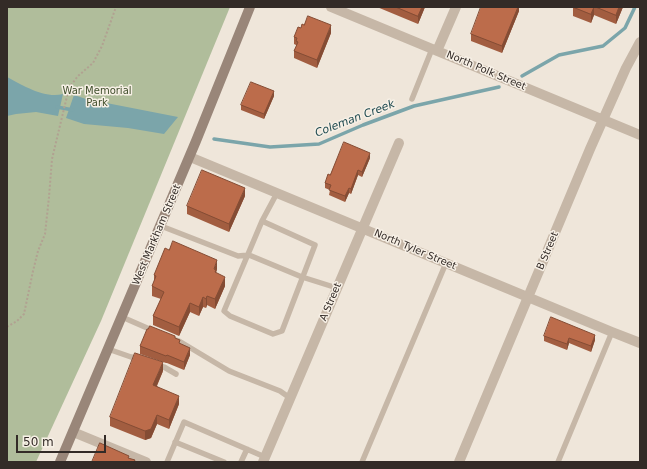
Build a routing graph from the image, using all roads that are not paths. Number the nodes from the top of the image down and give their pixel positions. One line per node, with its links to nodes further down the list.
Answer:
1 (250, 7): 10 (main road, West Markham Street)
2 (332, 7): 5 (street, North Polk Street)
3 (456, 7): 5 (street)
4 (640, 42): 7 (street, B Street)
5 (435, 50): 6 (lane); 7 (street, North Polk Street)
6 (412, 99)
7 (604, 120): 8 (street, North Polk Street); 19 (street, B Street)
8 (640, 135)
9 (399, 143): 14 (street, A Street)
10 (190, 157): 11 (street, North Tyler Street); 13 (main road, West Markham Street)
11 (277, 192): 12 (lane); 14 (street, North Tyler Street)
12 (262, 221): 15 (lane); 17 (lane)
13 (161, 226): 15 (lane); 20 (main road, West Markham Street)
14 (362, 229): 16 (street, North Tyler Street); 18 (street, A Street)
15 (249, 255): 17 (lane); 17 (lane)
16 (446, 263): 19 (street, North Tyler Street); 39 (lane)
17 (302, 277): 18 (lane)
18 (337, 288): 29 (street, A Street)
19 (528, 298): 21 (street, North Tyler Street); 40 (street, B Street)
20 (122, 317): 22 (lane); 25 (main road, West Markham Street)
21 (612, 332): 24 (street, North Tyler Street); 41 (lane)
22 (159, 333)
23 (166, 335): 29 (lane)
24 (640, 343)
25 (108, 350): 26 (lane); 30 (main road, West Markham Street)
26 (145, 360)
27 (152, 362): 28 (lane)
28 (176, 374)
29 (290, 398): 33 (street, A Street)
30 (73, 432): 34 (main road, West Markham Street); 35 (street)
31 (175, 442): 32 (lane); 36 (lane); 37 (lane)
32 (247, 449): 33 (lane); 38 (lane)
33 (264, 460)
34 (60, 462)
35 (146, 462)
36 (167, 462)
37 (224, 462)
38 (241, 462)
39 (362, 462)
40 (459, 462)
41 (558, 462)

